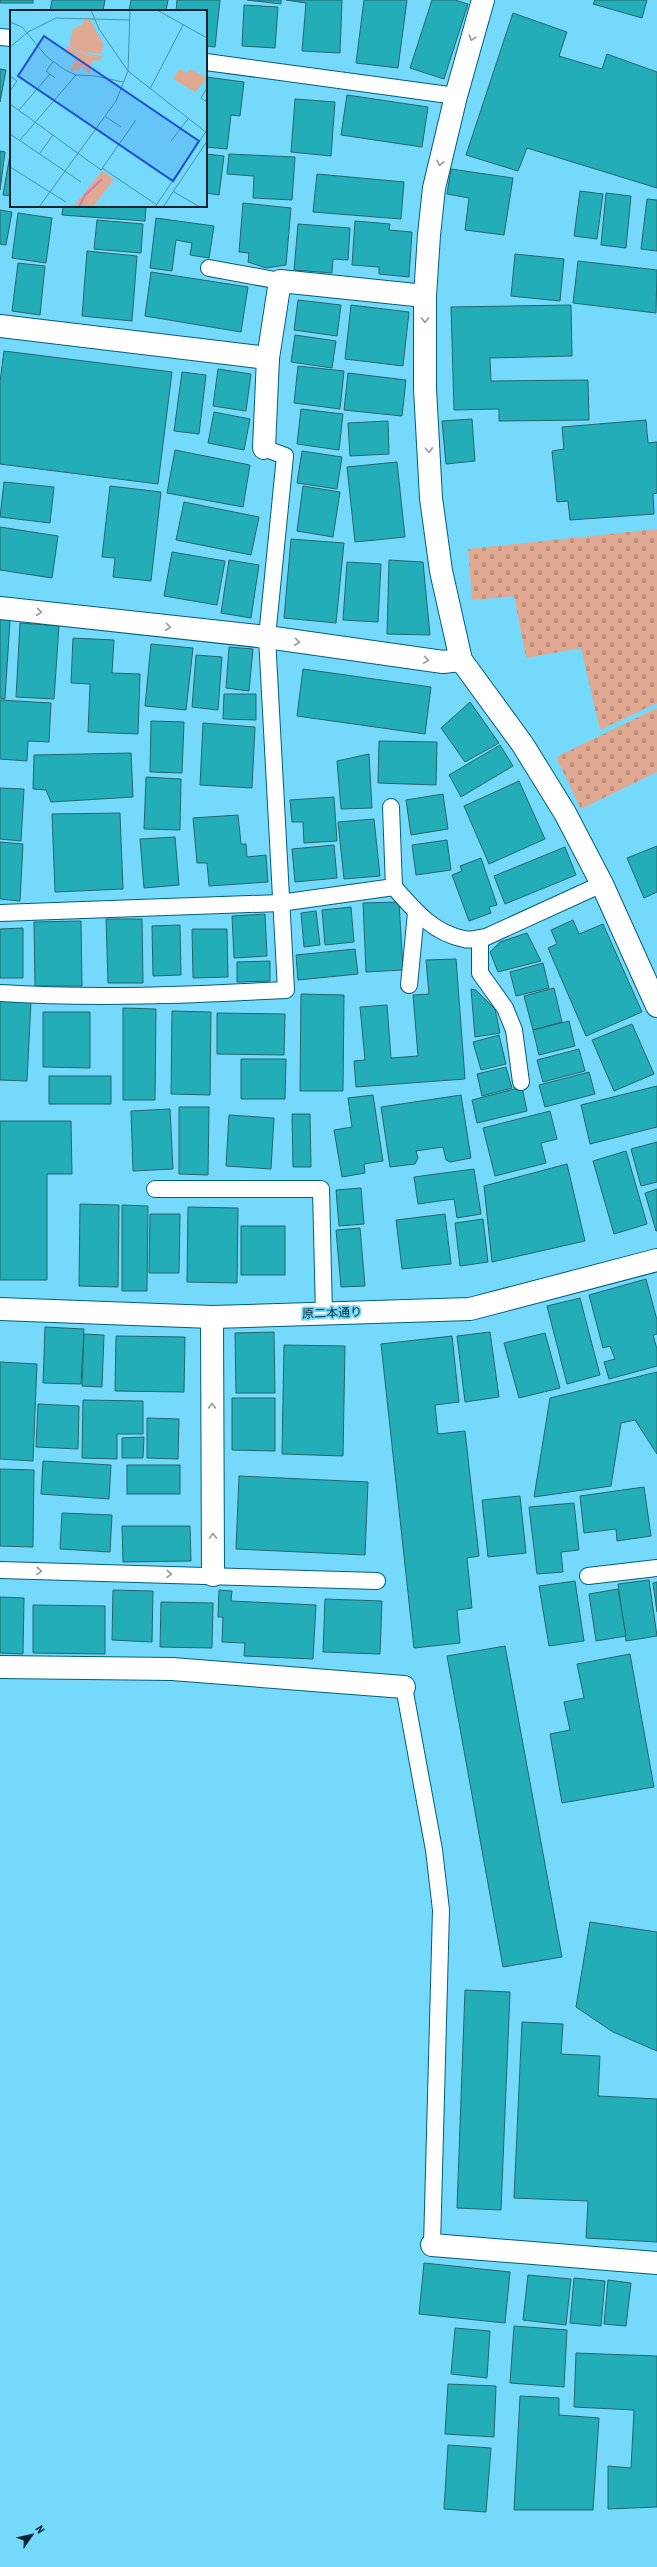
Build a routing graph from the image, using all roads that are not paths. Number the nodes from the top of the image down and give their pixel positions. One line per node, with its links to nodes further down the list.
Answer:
1 (483, 0): 5 (street, one-way to 5)
2 (0, 36): 3 (lane)
3 (10, 38)
4 (207, 62): 5 (lane)
5 (456, 96): 8 (street, one-way to 8)
6 (210, 268): 7 (lane)
7 (280, 281): 8 (street); 10 (street)
8 (425, 296): 14 (street, one-way to 14)
9 (0, 326): 10 (street)
10 (268, 358): 11 (street)
11 (264, 448): 13 (lane)
12 (0, 608): 13 (street, one-way to 13)
13 (267, 637): 14 (street, one-way to 14); 18 (lane)
14 (461, 660): 16 (street)
15 (391, 807): 17 (lane)
16 (602, 884): 21 (lane); 24 (street)
17 (394, 887): 18 (lane); 19 (lane)
18 (280, 903): 20 (lane); 23 (lane)
19 (416, 913): 21 (lane); 22 (lane)
20 (0, 914)
21 (480, 938): 25 (lane)
22 (409, 985)
23 (0, 993)
24 (657, 1006)
25 (521, 1082)
26 (155, 1189): 29 (lane)
27 (657, 1260): 29 (street, 原二本通り)
28 (0, 1309): 30 (street, 原二本通り)
29 (324, 1314): 30 (street, 原二本通り)
30 (212, 1317): 33 (street, one-way to 30)
31 (657, 1568): 34 (lane)
32 (0, 1570): 33 (lane, one-way to 33)
33 (213, 1575): 35 (lane)
34 (588, 1576)
35 (377, 1581)
36 (0, 1667): 37 (street)
37 (404, 1687): 38 (lane)
38 (432, 2245): 39 (street)
39 (657, 2263)

